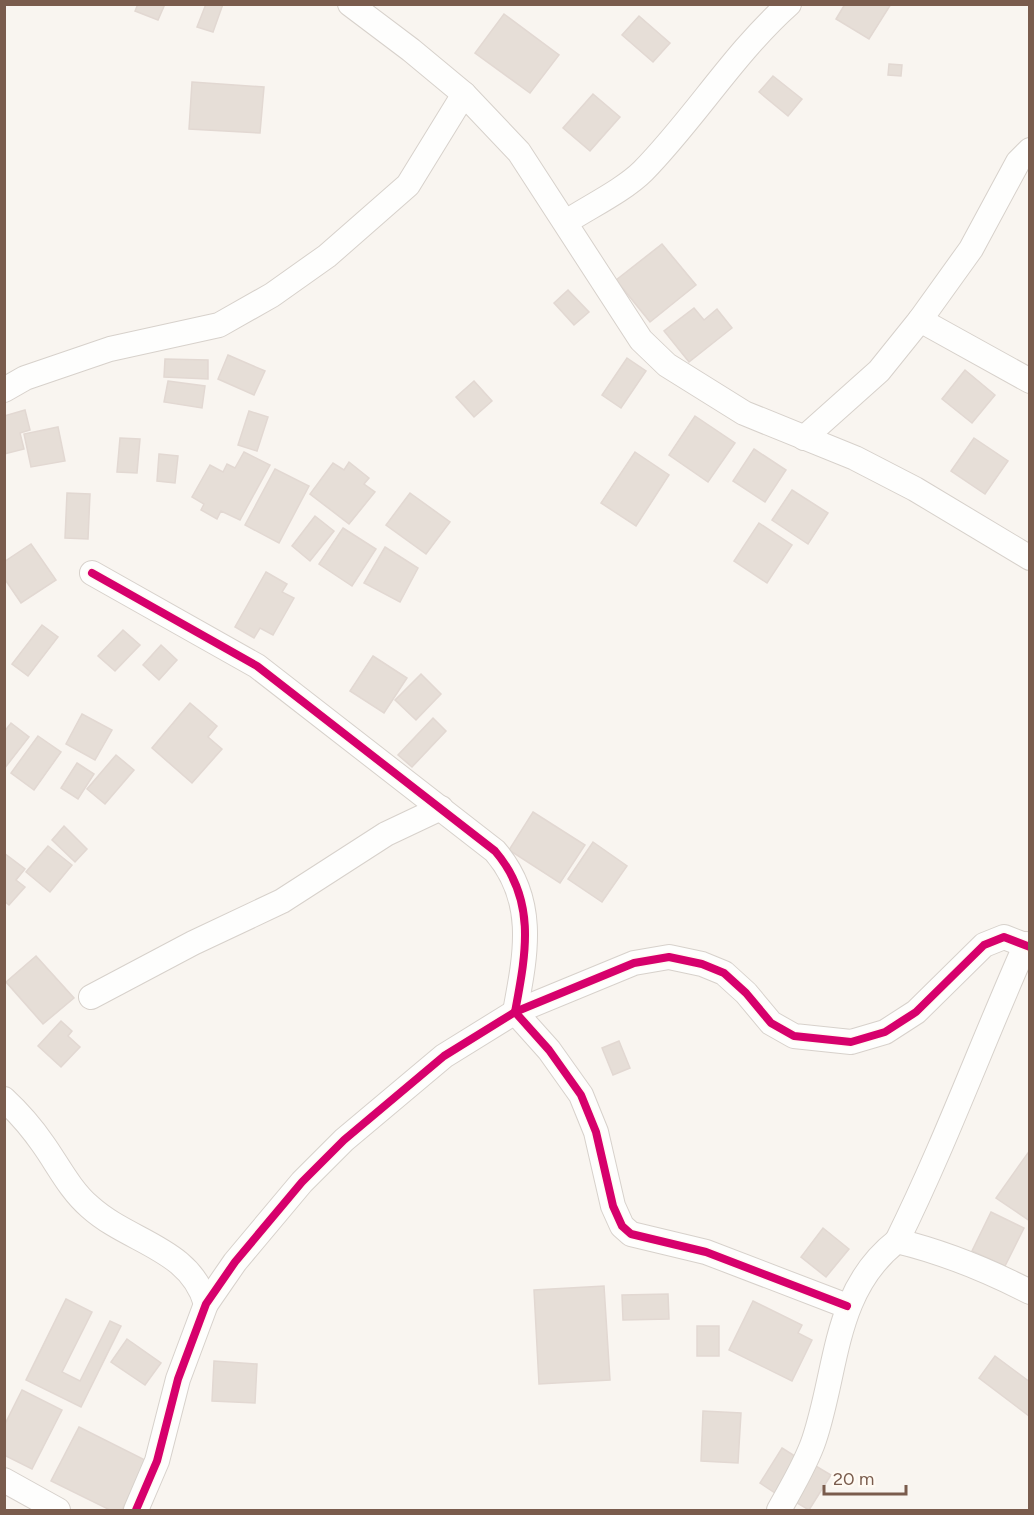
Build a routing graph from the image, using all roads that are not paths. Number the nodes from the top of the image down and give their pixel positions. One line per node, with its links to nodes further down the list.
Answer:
1 (350, 4): 3 (street)
2 (789, 4): 5 (street)
3 (464, 94): 5 (street); 8 (street)
4 (1029, 150): 6 (street)
5 (566, 222): 9 (street)
6 (920, 320): 7 (street); 9 (street)
7 (1029, 381)
8 (4, 390)
9 (804, 438): 10 (street)
10 (1029, 558)
11 (92, 573): 12 (street)
12 (441, 808): 14 (street); 15 (street)
13 (1028, 945): 15 (street); 17 (street)
14 (91, 997)
15 (515, 1012): 19 (street); 20 (street)
16 (4, 1099): 19 (street)
17 (897, 1241): 18 (street); 20 (street)
18 (1029, 1292)
19 (206, 1304): 23 (street)
20 (847, 1306): 24 (street)
21 (4, 1480): 22 (street)
22 (58, 1510)
23 (136, 1510)
24 (779, 1510)

